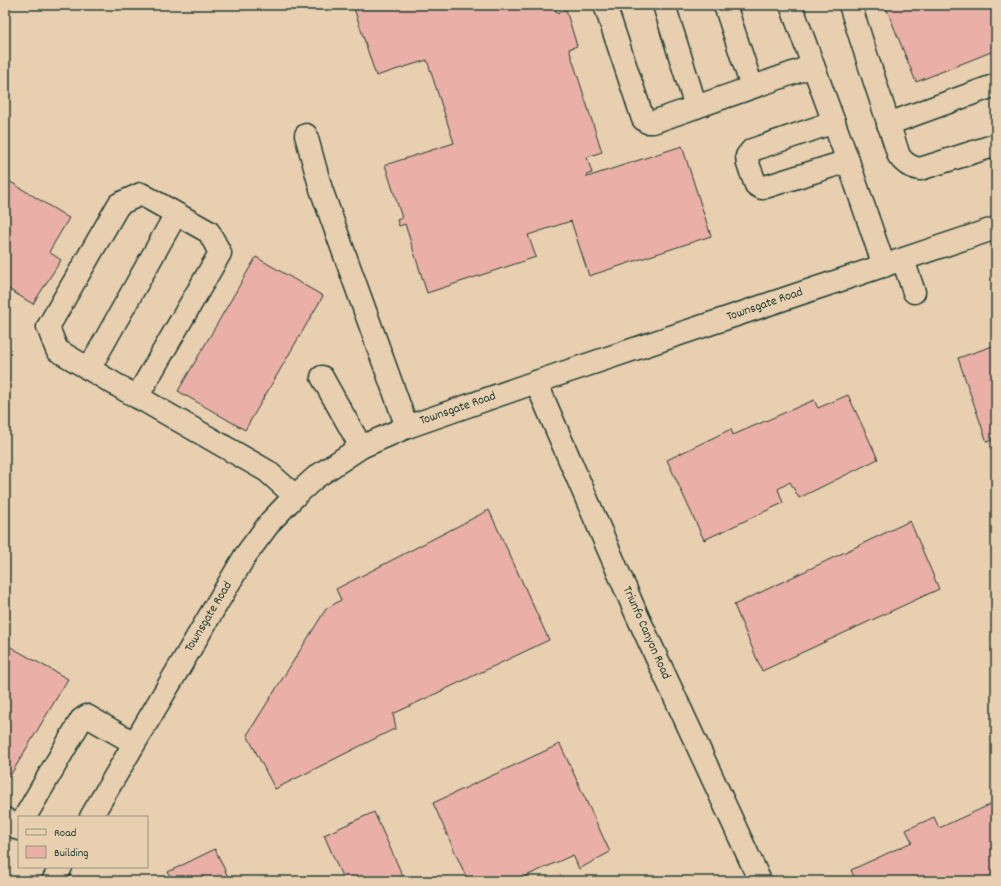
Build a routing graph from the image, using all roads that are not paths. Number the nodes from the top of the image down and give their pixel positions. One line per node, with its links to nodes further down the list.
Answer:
1 (605, 5): 9 (street)
2 (664, 5): 9 (street)
3 (725, 5): 8 (street)
4 (791, 5): 6 (street)
5 (850, 5): 11 (street)
6 (813, 66): 8 (street); 10 (street)
7 (996, 85): 11 (street)
8 (752, 87): 9 (street)
9 (696, 107)
10 (834, 122): 14 (street); 14 (street)
11 (888, 124): 13 (street)
12 (306, 134): 23 (street)
13 (996, 145)
14 (848, 160): 17 (street)
15 (176, 214): 19 (street); 19 (street); 22 (street)
16 (996, 228): 17 (street, Townsgate Road)
17 (893, 263): 18 (street); 21 (street, Townsgate Road)
18 (914, 292)
19 (89, 369): 22 (street)
20 (322, 377): 24 (street)
21 (536, 382): 23 (street, Townsgate Road); 31 (street, Triunfo Canyon Road)
22 (137, 397): 25 (street)
23 (407, 427): 24 (street, Townsgate Road)
24 (361, 447): 25 (street, Townsgate Road)
25 (295, 496): 26 (street, Townsgate Road)
26 (134, 743): 27 (street); 28 (street, Townsgate Road)
27 (22, 816)
28 (92, 816)
29 (61, 868): 30 (street)
30 (53, 881)
31 (760, 881)

